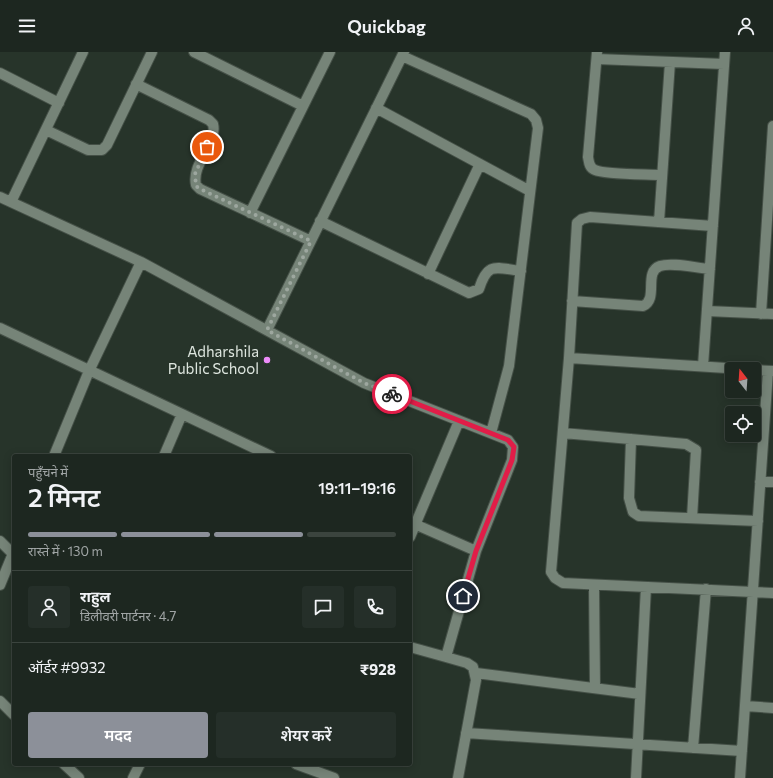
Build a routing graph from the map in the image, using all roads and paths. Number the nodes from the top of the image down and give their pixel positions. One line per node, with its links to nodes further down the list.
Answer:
1 (83, 52): 12 (street)
2 (152, 52): 11 (street)
3 (194, 52): 13 (street)
4 (330, 52): 13 (street)
5 (725, 52): 9 (street)
6 (402, 54): 14 (street); 20 (street)
7 (597, 55): 8 (street); 19 (street)
8 (670, 62): 9 (street); 19 (street)
9 (724, 64): 26 (street)
10 (0, 73): 12 (street)
11 (136, 84): 16 (street); 23 (street)
12 (58, 103): 16 (street)
13 (303, 106): 23 (street)
14 (376, 108): 18 (street); 24 (street)
15 (773, 126): 17 (street)
16 (46, 130): 22 (street)
17 (772, 152): 34 (street)
18 (480, 164): 20 (street); 31 (street)
19 (662, 175): 25 (street)
20 (530, 191): 30 (street)
21 (0, 197): 22 (street)
22 (11, 202): 28 (street)
23 (250, 213): 27 (street)
24 (320, 222): 27 (street); 31 (street)
25 (659, 222): 26 (street); 32 (street)
26 (712, 226): 29 (street)
27 (311, 241): 37 (street)
28 (141, 262): 37 (street); 41 (street)
29 (710, 269): 32 (street); 33 (street)
30 (521, 271): 31 (street); 45 (street)
31 (428, 274)
32 (572, 301): 38 (street)
33 (707, 311): 34 (street); 39 (street)
34 (761, 314): 35 (street)
35 (773, 314)
36 (0, 328): 41 (street)
37 (267, 330): 44 (street)
38 (569, 358): 39 (street); 46 (street)
39 (703, 366): 40 (street)
40 (725, 368)
41 (89, 371): 43 (street); 48 (street)
42 (770, 371): 51 (street)
43 (182, 414): 49 (street); 50 (street)
44 (459, 421): 45 (street); 55 (street)
45 (492, 433): 58 (street)
46 (563, 433): 47 (street); 61 (street)
47 (631, 439): 53 (street); 53 (street)
48 (55, 454)
49 (165, 454)
50 (267, 454)
51 (760, 482): 52 (street); 54 (street)
52 (773, 482)
53 (692, 518): 54 (street)
54 (758, 521): 64 (street)
55 (413, 523): 58 (street)
56 (0, 541): 57 (street)
57 (12, 550)
58 (476, 551): 67 (street)
59 (11, 567): 60 (street)
60 (0, 585)
61 (594, 585): 62 (street); 69 (street)
62 (646, 587): 63 (street); 70 (street)
63 (706, 589): 64 (street); 77 (street)
64 (754, 591): 65 (street); 72 (street)
65 (773, 592)
66 (412, 648): 67 (street)
67 (446, 657): 68 (street)
68 (476, 673): 69 (street); 75 (street)
69 (595, 688): 70 (street)
70 (640, 694): 76 (street)
71 (0, 701): 74 (street)
72 (745, 706): 73 (street); 78 (street)
73 (773, 708)
74 (12, 713)
75 (466, 733): 76 (street); 87 (street)
76 (638, 744): 77 (street); 88 (street)
77 (693, 748): 78 (street)
78 (742, 751): 89 (street)
79 (66, 766): 83 (street)
80 (139, 766): 84 (street)
81 (302, 766): 82 (street)
82 (307, 768): 85 (street); 86 (street)
83 (79, 778)
84 (133, 778)
85 (302, 778)
86 (334, 778)
87 (458, 778)
88 (636, 778)
89 (740, 778)

